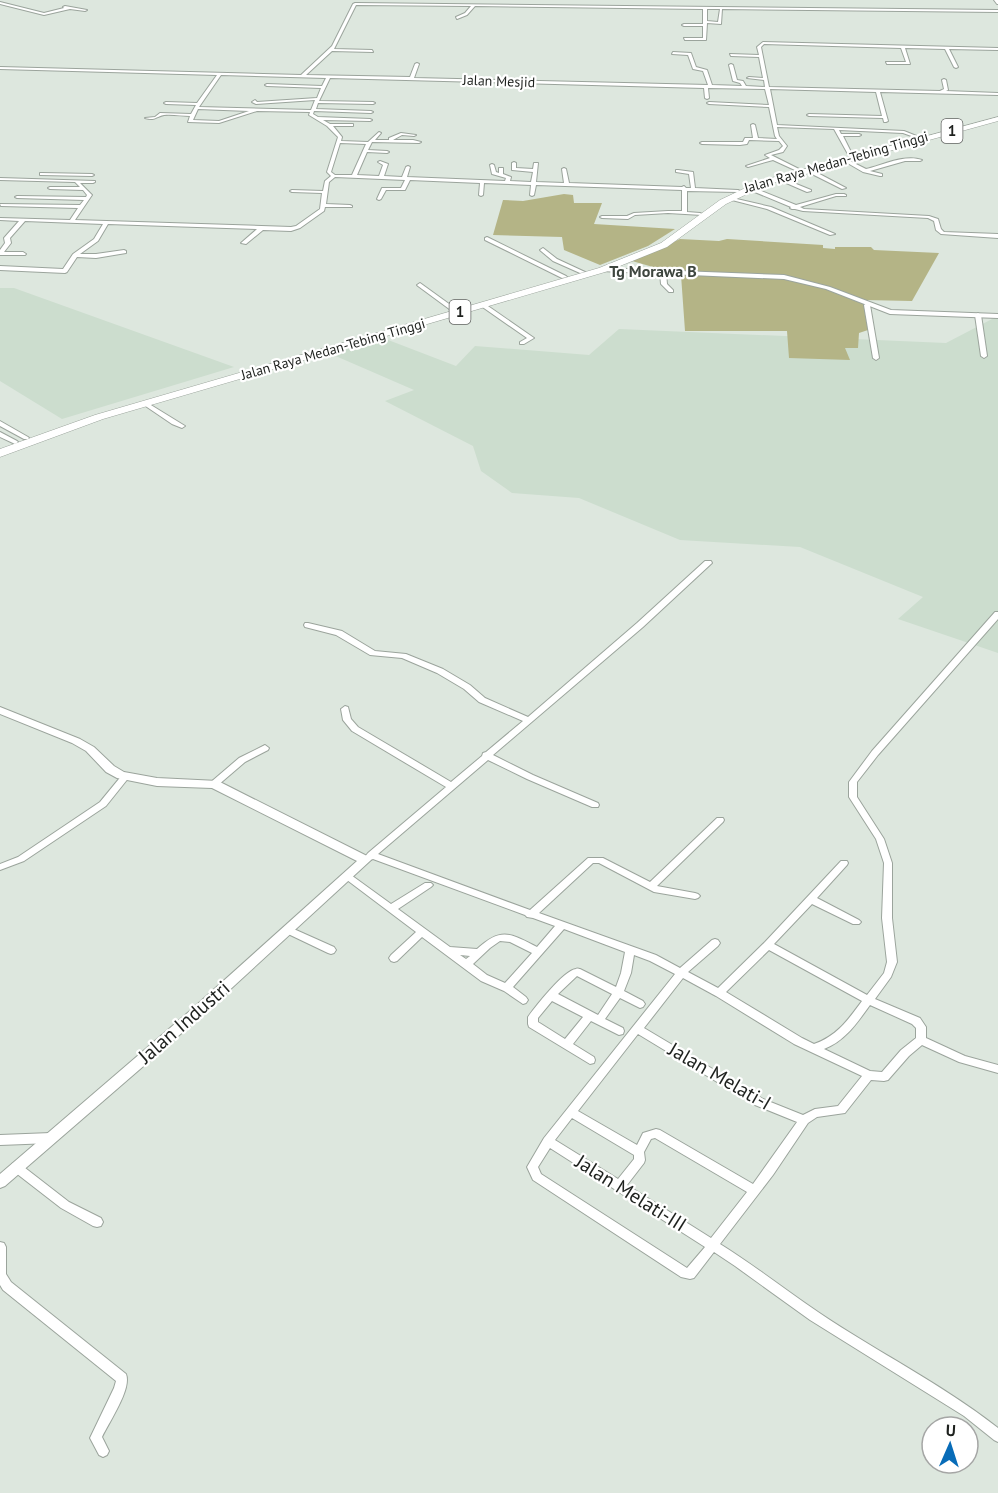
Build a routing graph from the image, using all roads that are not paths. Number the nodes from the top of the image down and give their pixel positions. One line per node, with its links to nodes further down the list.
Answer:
1 (662, 0): 9 (street)
2 (11, 2): 4 (street); 8 (street)
3 (767, 3): 12 (street)
4 (1, 4)
5 (27, 5): 8 (street)
6 (474, 5): 7 (street); 18 (street); 25 (street)
7 (547, 6): 9 (street); 16 (street)
8 (20, 7): 13 (street)
9 (650, 7): 10 (street)
10 (669, 7): 11 (street); 17 (street)
11 (705, 8): 12 (street); 19 (street)
12 (768, 8): 15 (street)
13 (85, 10)
14 (721, 10): 19 (street)
15 (998, 11)
16 (543, 12)
17 (671, 14)
18 (457, 18)
19 (705, 28): 19 (street)
20 (0, 40): 21 (street)
21 (9, 40)
22 (902, 46): 23 (street); 29 (street); 30 (street)
23 (947, 48): 24 (street); 33 (street)
24 (998, 49)
25 (331, 50): 26 (street); 37 (street)
26 (372, 51)
27 (673, 53): 47 (street)
28 (731, 55): 29 (street)
29 (760, 56): 42 (street)
30 (887, 63)
31 (417, 64): 40 (street)
32 (731, 65): 49 (street)
33 (956, 67)
34 (0, 68): 36 (street, Jalan Mesjid)
35 (383, 69): 39 (street)
36 (220, 74): 37 (street, Jalan Mesjid); 60 (street)
37 (303, 75): 38 (street, Jalan Mesjid)
38 (328, 78): 39 (street, Jalan Mesjid); 44 (street); 48 (street)
39 (379, 78): 40 (street, Jalan Mesjid)
40 (412, 78): 47 (street, Jalan Mesjid)
41 (749, 78): 42 (street)
42 (764, 79): 50 (street)
43 (944, 80): 53 (street)
44 (312, 82)
45 (780, 82): 51 (street)
46 (267, 85): 48 (street)
47 (708, 86): 49 (street, Jalan Mesjid); 61 (street)
48 (324, 87): 59 (street)
49 (744, 87): 50 (street, Jalan Mesjid)
50 (766, 88): 51 (street, Jalan Mesjid); 61 (street)
51 (781, 88): 52 (street, Jalan Mesjid)
52 (878, 91): 53 (street, Jalan Mesjid); 66 (street)
53 (942, 92): 54 (street, Jalan Mesjid)
54 (998, 94)
55 (255, 101): 59 (street)
56 (166, 103): 60 (street)
57 (298, 103): 59 (street)
58 (373, 103): 59 (street)
59 (315, 105): 62 (street); 63 (street); 69 (street)
60 (198, 106): 62 (street); 64 (street)
61 (770, 106): 74 (street)
62 (258, 109): 64 (street)
63 (371, 112)
64 (192, 115): 68 (street)
65 (809, 115): 66 (street)
66 (885, 117): 76 (street)
67 (998, 117): 81 (highway, Jalan Raya Medan-Tebing Tinggi / 1); 89 (highway, Jalan Raya Medan-Tebing Tinggi / 1)
68 (147, 118)
69 (318, 118): 70 (street); 71 (street)
70 (370, 120)
71 (329, 125): 72 (street); 85 (street)
72 (351, 125)
73 (753, 125): 83 (street)
74 (775, 126): 75 (street); 84 (street)
75 (836, 128): 76 (street); 79 (street)
76 (888, 130): 81 (street)
77 (379, 133): 86 (street)
78 (414, 135): 82 (street)
79 (839, 135): 80 (street); 92 (street)
80 (859, 135)
81 (917, 137): 89 (highway, Jalan Raya Medan-Tebing Tinggi / 1)
82 (391, 139): 86 (street); 87 (street)
83 (756, 140): 84 (street); 88 (street)
84 (781, 140): 93 (street)
85 (340, 142): 86 (street); 112 (street)
86 (371, 142): 90 (street)
87 (419, 142)
88 (702, 143)
89 (904, 143): 92 (highway, Jalan Raya Medan-Tebing Tinggi / 1)
90 (366, 151): 91 (street); 113 (street)
91 (387, 152)
92 (849, 158): 103 (highway, Jalan Raya Medan-Tebing Tinggi / 1); 104 (highway, Jalan Raya Medan-Tebing Tinggi / 1); 106 (street)
93 (772, 159): 99 (street); 103 (street)
94 (920, 160): 106 (street)
95 (380, 162): 114 (street)
96 (514, 163): 105 (street)
97 (536, 164): 105 (street)
98 (492, 165): 125 (street)
99 (748, 166)
100 (408, 167): 116 (street)
101 (66, 168): 109 (street)
102 (564, 169): 127 (street)
103 (797, 170): 137 (highway, Jalan Raya Medan-Tebing Tinggi / 1)
104 (808, 170): 115 (highway, Jalan Raya Medan-Tebing Tinggi / 1); 132 (street)
105 (535, 171): 126 (street)
106 (865, 171): 111 (street)
107 (42, 174): 108 (street)
108 (49, 174): 109 (street); 119 (street)
109 (61, 174): 110 (street); 120 (street)
110 (92, 175)
111 (880, 175)
112 (334, 176): 113 (street); 139 (street)
113 (354, 177): 114 (street)
114 (381, 178): 116 (street)
115 (779, 178): 137 (highway, Jalan Raya Medan-Tebing Tinggi / 1); 138 (street)
116 (406, 179): 121 (street); 145 (street)
117 (1, 180): 118 (street)
118 (33, 180): 119 (street); 129 (street)
119 (44, 180): 120 (street)
120 (57, 180): 122 (street)
121 (418, 180): 124 (street); 134 (street)
122 (76, 181): 123 (street); 133 (street)
123 (93, 182)
124 (482, 182): 125 (street); 140 (street)
125 (508, 182): 126 (street); 136 (street)
126 (534, 183): 127 (street); 141 (street)
127 (567, 184): 128 (street)
128 (682, 187): 131 (street); 131 (street); 151 (street)
129 (26, 188)
130 (50, 188): 133 (street)
131 (693, 188): 137 (street)
132 (844, 188)
133 (83, 189): 144 (street)
134 (415, 189)
135 (292, 191): 139 (street)
136 (509, 191)
137 (741, 191): 150 (street); 152 (highway, Jalan Raya Medan-Tebing Tinggi / 1); 159 (street); 171 (highway, Jalan Raya Medan-Tebing Tinggi / 1)
138 (809, 191)
139 (324, 192): 148 (street)
140 (481, 195)
141 (532, 195)
142 (844, 195): 150 (street)
143 (17, 197): 144 (street)
144 (88, 200): 147 (street)
145 (379, 200)
146 (1, 205): 147 (street)
147 (82, 207): 156 (street)
148 (323, 207): 149 (street); 158 (street)
149 (349, 208)
150 (792, 208): 160 (street)
151 (685, 213): 152 (street); 153 (street)
152 (700, 214): 172 (highway, Jalan Raya Medan-Tebing Tinggi / 1)
153 (602, 217)
154 (0, 219): 155 (street)
155 (23, 220): 156 (street); 165 (street)
156 (71, 222): 157 (street)
157 (106, 223): 158 (street); 168 (street)
158 (262, 228): 162 (street)
159 (832, 234)
160 (998, 236)
161 (487, 239): 174 (street)
162 (244, 243)
163 (543, 250): 172 (street)
164 (124, 252): 168 (street)
165 (0, 253): 166 (street)
166 (15, 254): 167 (street); 169 (street)
167 (23, 254)
168 (75, 255): 170 (street)
169 (9, 259)
170 (0, 268)
171 (602, 270): 173 (street); 177 (highway, Jalan Raya Medan-Tebing Tinggi / 1)
172 (582, 272): 174 (highway, Jalan Raya Medan-Tebing Tinggi / 1)
173 (663, 273): 176 (street); 178 (street)
174 (564, 277): 179 (highway, Jalan Raya Medan-Tebing Tinggi / 1)
175 (420, 285): 179 (street)
176 (671, 291)
177 (483, 305): 182 (street); 185 (highway, Jalan Raya Medan-Tebing Tinggi / 1)
178 (867, 305): 180 (street); 184 (street)
179 (454, 310): 189 (highway, Jalan Raya Medan-Tebing Tinggi / 1)
180 (978, 315): 181 (street); 183 (street)
181 (998, 316)
182 (522, 343)
183 (984, 356)
184 (876, 358)
185 (146, 404): 187 (street); 191 (highway, Jalan Raya Medan-Tebing Tinggi / 1)
186 (0, 423): 189 (street)
187 (182, 426)
188 (0, 434): 190 (street)
189 (26, 438): 190 (highway, Jalan Raya Medan-Tebing Tinggi / 1)
190 (15, 442): 191 (highway, Jalan Raya Medan-Tebing Tinggi / 1)
191 (0, 451)
192 (708, 563): 197 (street)
193 (998, 614): 234 (street)
194 (309, 625): 197 (street)
195 (345, 709): 202 (street)
196 (0, 710): 200 (street)
197 (528, 720): 199 (street)
198 (265, 748): 201 (street)
199 (486, 755): 202 (street); 203 (street)
200 (126, 776): 201 (street); 207 (street)
201 (214, 784): 205 (street)
202 (451, 786): 205 (street)
203 (595, 805)
204 (720, 820): 210 (street)
205 (368, 858): 208 (street, Jalan Industri); 214 (street)
206 (844, 863): 212 (street)
207 (0, 867)
208 (348, 877): 213 (street); 217 (street, Jalan Industri)
209 (428, 885): 213 (street)
210 (651, 887): 211 (street); 214 (street)
211 (695, 896)
212 (812, 900): 215 (street); 220 (street)
213 (391, 909): 218 (street)
214 (530, 915): 216 (street)
215 (856, 922)
216 (561, 926): 222 (street); 224 (street)
217 (287, 930): 221 (street); 247 (street, Jalan Industri)
218 (421, 933): 223 (street); 226 (street)
219 (715, 943): 228 (street)
220 (768, 945): 231 (street); 234 (street)
221 (331, 950)
222 (630, 950): 228 (street); 230 (street)
223 (447, 951): 225 (street); 227 (street)
224 (538, 952): 225 (street); 229 (street)
225 (480, 953): 227 (street)
226 (394, 958)
227 (467, 964): 229 (street)
228 (682, 972): 231 (street); 237 (street)
229 (507, 988): 233 (street)
230 (620, 993): 232 (street); 235 (street); 236 (street)
231 (719, 993): 241 (street)
232 (552, 996): 236 (street); 240 (street)
233 (523, 1000)
234 (868, 1000): 239 (street); 241 (street)
235 (640, 1004)
236 (595, 1019): 238 (street); 240 (street)
237 (638, 1029): 245 (street); 246 (street, Jalan Melati-I)
238 (619, 1031)
239 (921, 1040): 243 (street); 244 (street)
240 (566, 1045): 242 (street)
241 (813, 1048): 244 (street)
242 (590, 1060)
243 (998, 1070)
244 (869, 1075): 246 (street)
245 (571, 1112): 249 (street); 250 (street)
246 (804, 1120): 254 (street)
247 (52, 1138): 248 (street); 251 (street, Jalan Industri)
248 (0, 1140)
249 (548, 1141): 253 (street, Jalan Melati-III); 256 (street)
250 (639, 1152): 253 (street); 254 (street)
251 (16, 1167): 252 (street, Jalan Industri); 255 (street)
252 (0, 1182)
253 (620, 1185): 256 (street, Jalan Melati-III)
254 (754, 1190): 256 (street)
255 (97, 1222)
256 (713, 1245): 259 (street, Jalan Melati-III)
257 (0, 1247): 258 (street)
258 (0, 1274): 260 (street)
259 (998, 1436)
260 (103, 1451)

